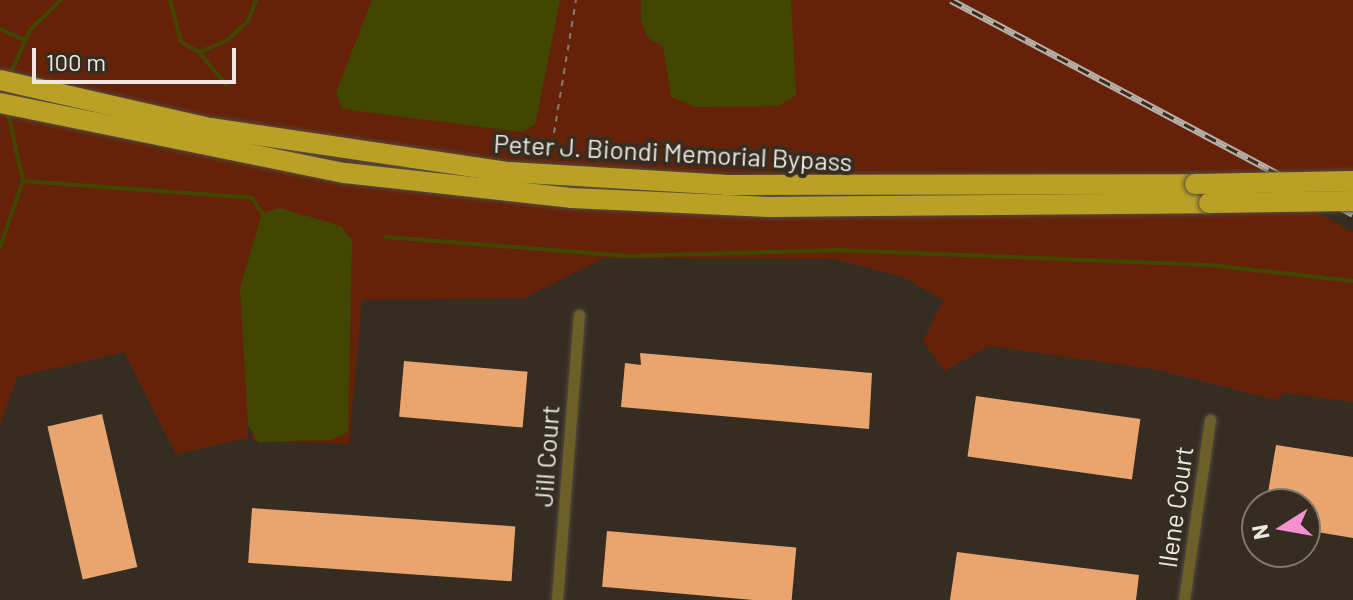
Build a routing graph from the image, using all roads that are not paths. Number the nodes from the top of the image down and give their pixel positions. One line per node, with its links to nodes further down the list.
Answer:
1 (0, 80): 3 (highway, Peter J. Biondi Memorial Bypass, bridge)
2 (0, 103): 4 (highway, Peter J. Biondi Memorial Bypass, bridge)
3 (1353, 181)
4 (1353, 201)
5 (579, 315): 7 (street, Jill Court)
6 (1210, 420): 8 (street, Ilene Court)
7 (557, 600)
8 (1184, 600)

